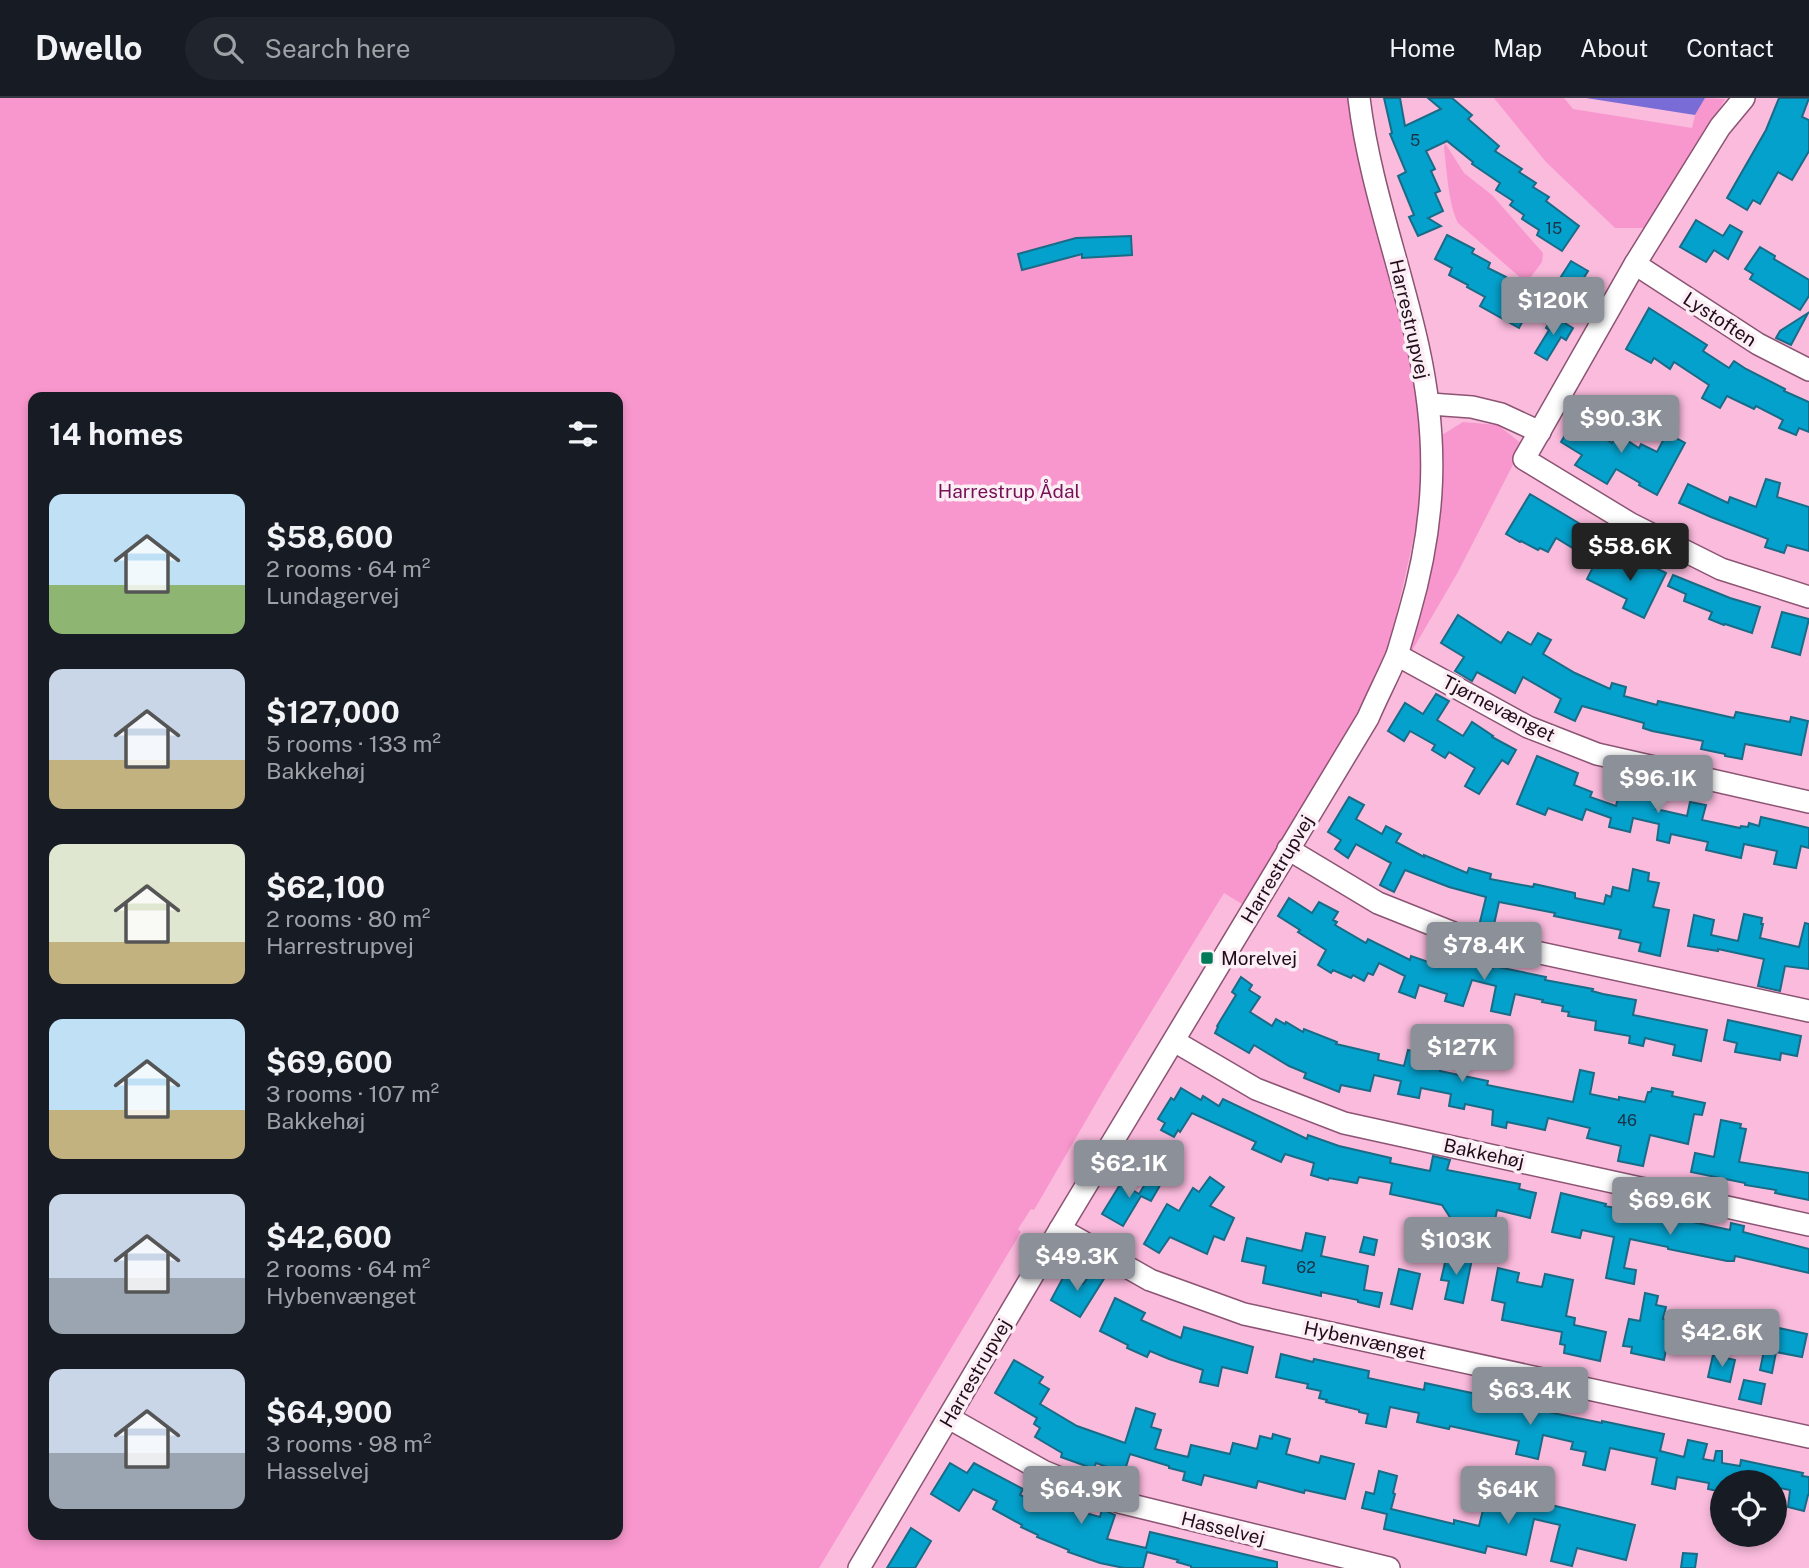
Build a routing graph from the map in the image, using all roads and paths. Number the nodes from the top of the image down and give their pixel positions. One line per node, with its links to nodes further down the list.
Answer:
1 (1359, 98): 5 (street, Harrestrupvej)
2 (1744, 98): 3 (street)
3 (1635, 264): 4 (street, Lystoften); 6 (street)
4 (1809, 370)
5 (1430, 404): 6 (street); 8 (street, Harrestrupvej)
6 (1540, 432): 7 (street)
7 (1809, 597)
8 (1396, 655): 9 (street, Tjørnevænget); 10 (street, Harrestrupvej)
9 (1809, 802)
10 (1289, 849): 11 (street); 12 (street, Harrestrupvej)
11 (1809, 1011)
12 (1174, 1041): 13 (street, Bakkehøj); 14 (street, Harrestrupvej)
13 (1809, 1225)
14 (1060, 1229): 15 (street, Harrestrupvej); 16 (street, Hybenvænget)
15 (949, 1418): 17 (street, Harrestrupvej); 18 (street, Hasselvej)
16 (1809, 1437)
17 (859, 1568)
18 (1389, 1568)

